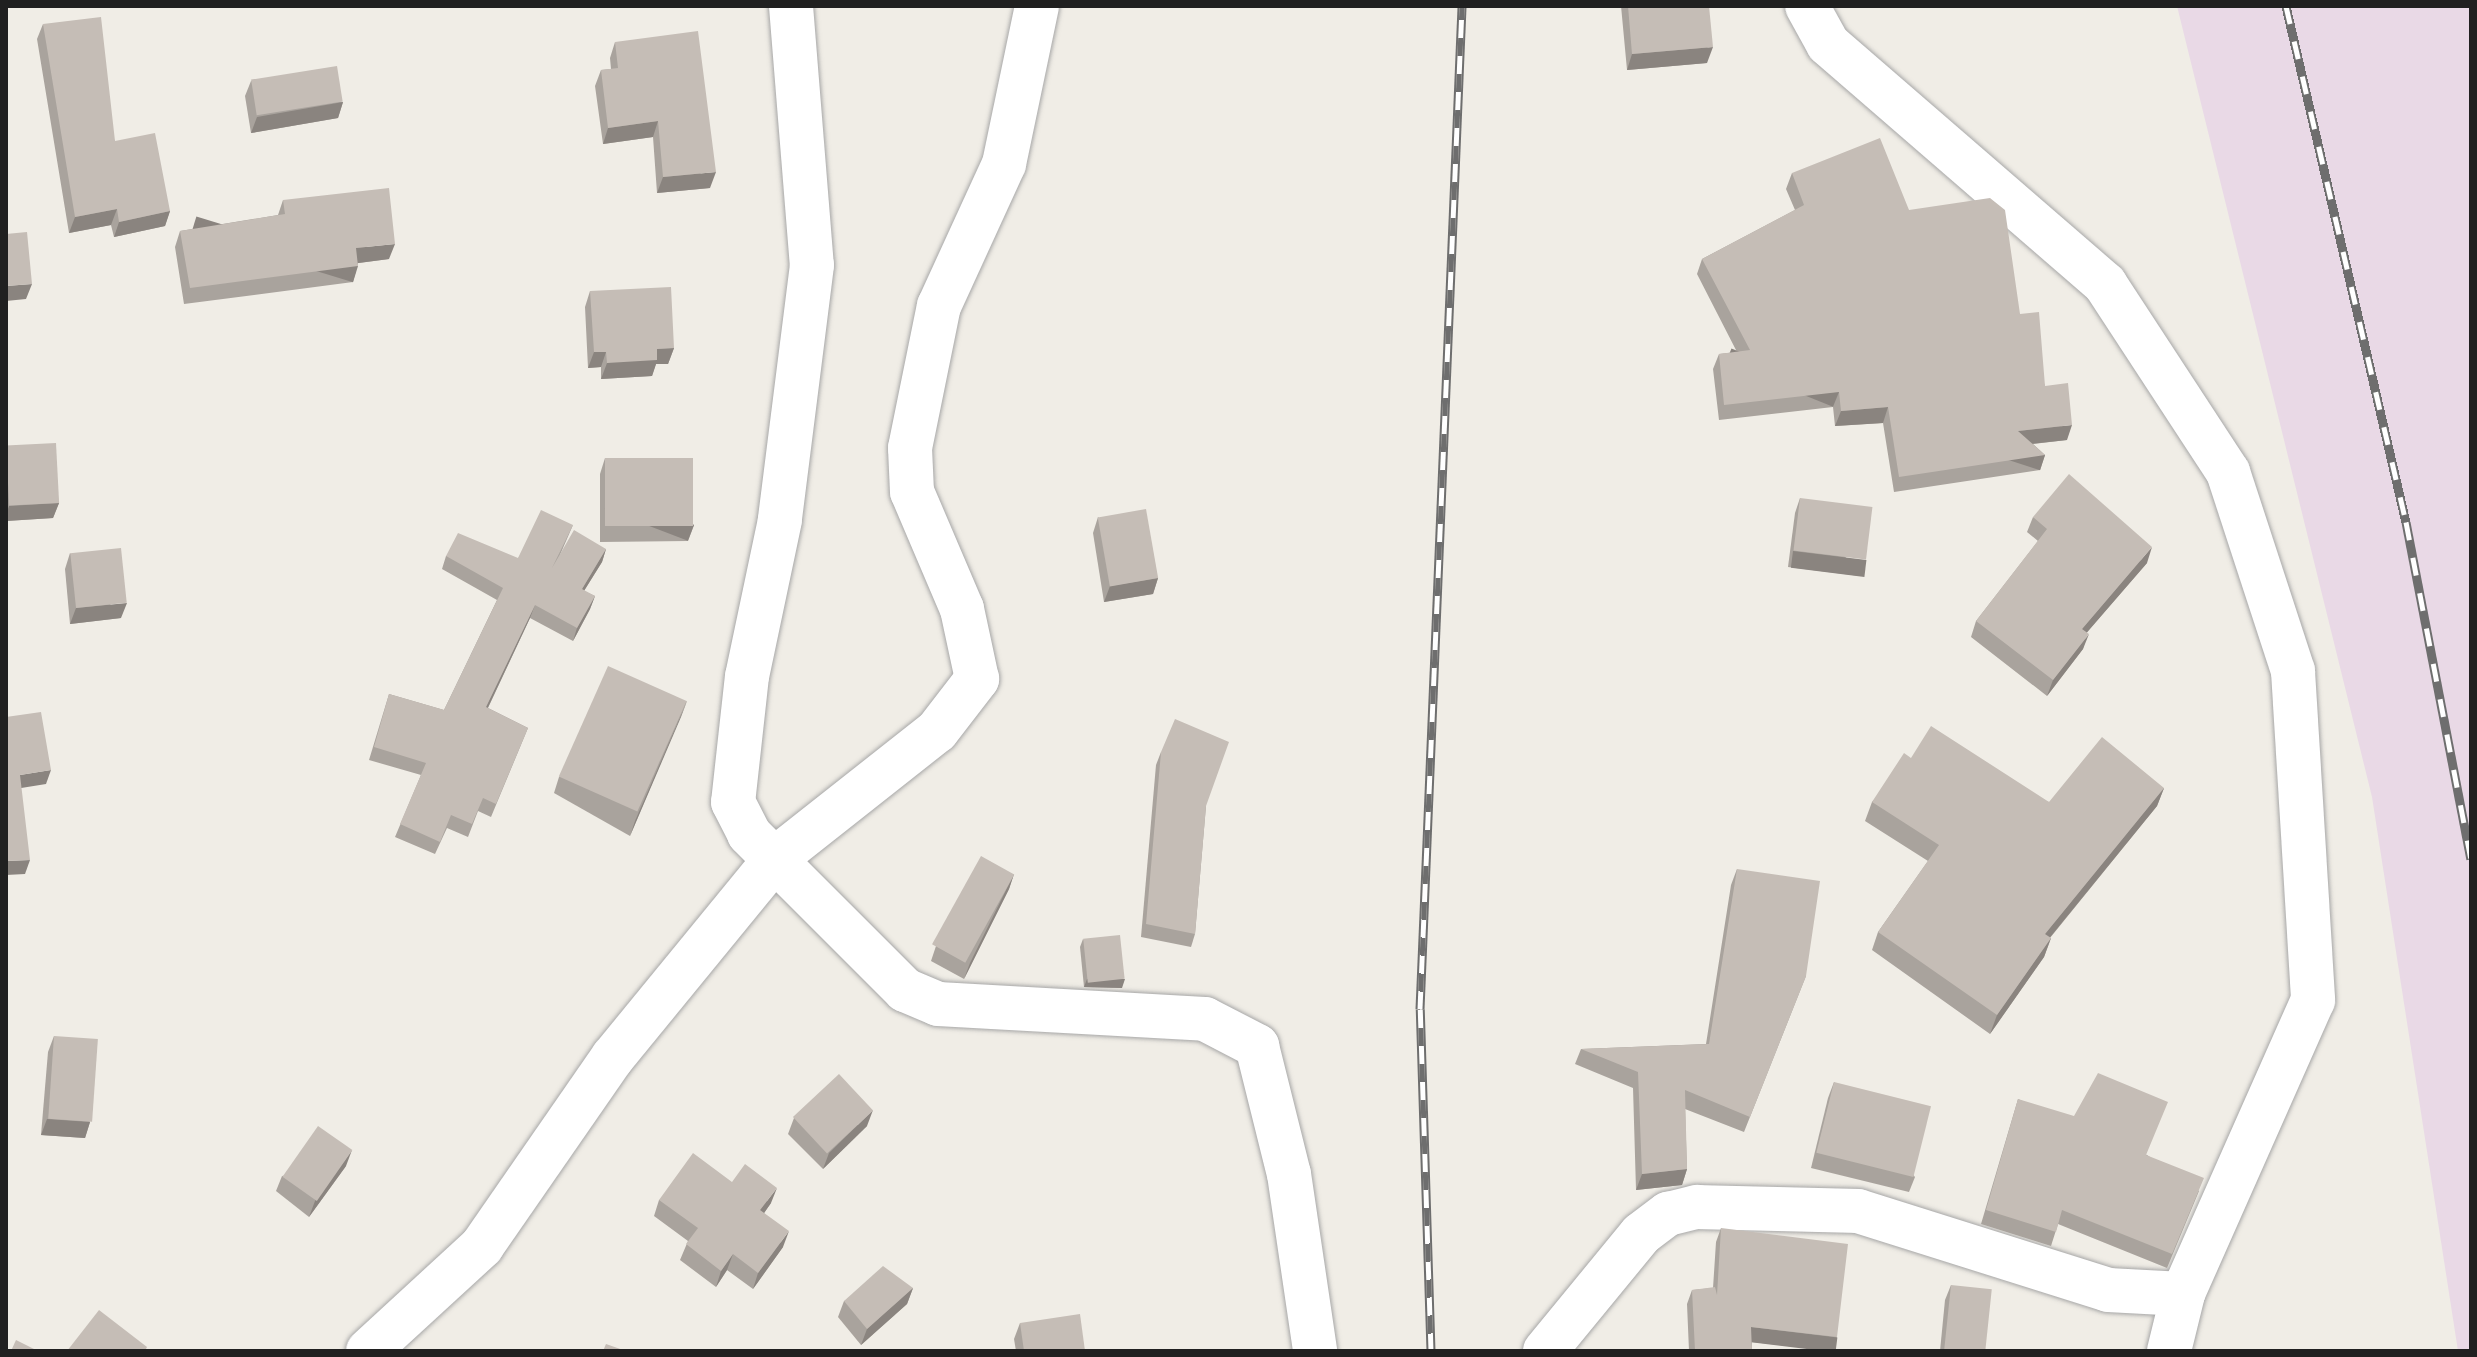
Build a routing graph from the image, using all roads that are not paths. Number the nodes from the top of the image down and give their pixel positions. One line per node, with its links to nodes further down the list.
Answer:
1 (791, 6): 4 (street)
2 (1037, 6): 4 (street)
3 (1807, 6): 5 (street)
4 (776, 858): 6 (street); 7 (street)
5 (2183, 1294): 8 (street); 9 (street)
6 (368, 1351)
7 (1315, 1351)
8 (1545, 1351)
9 (2169, 1351)

